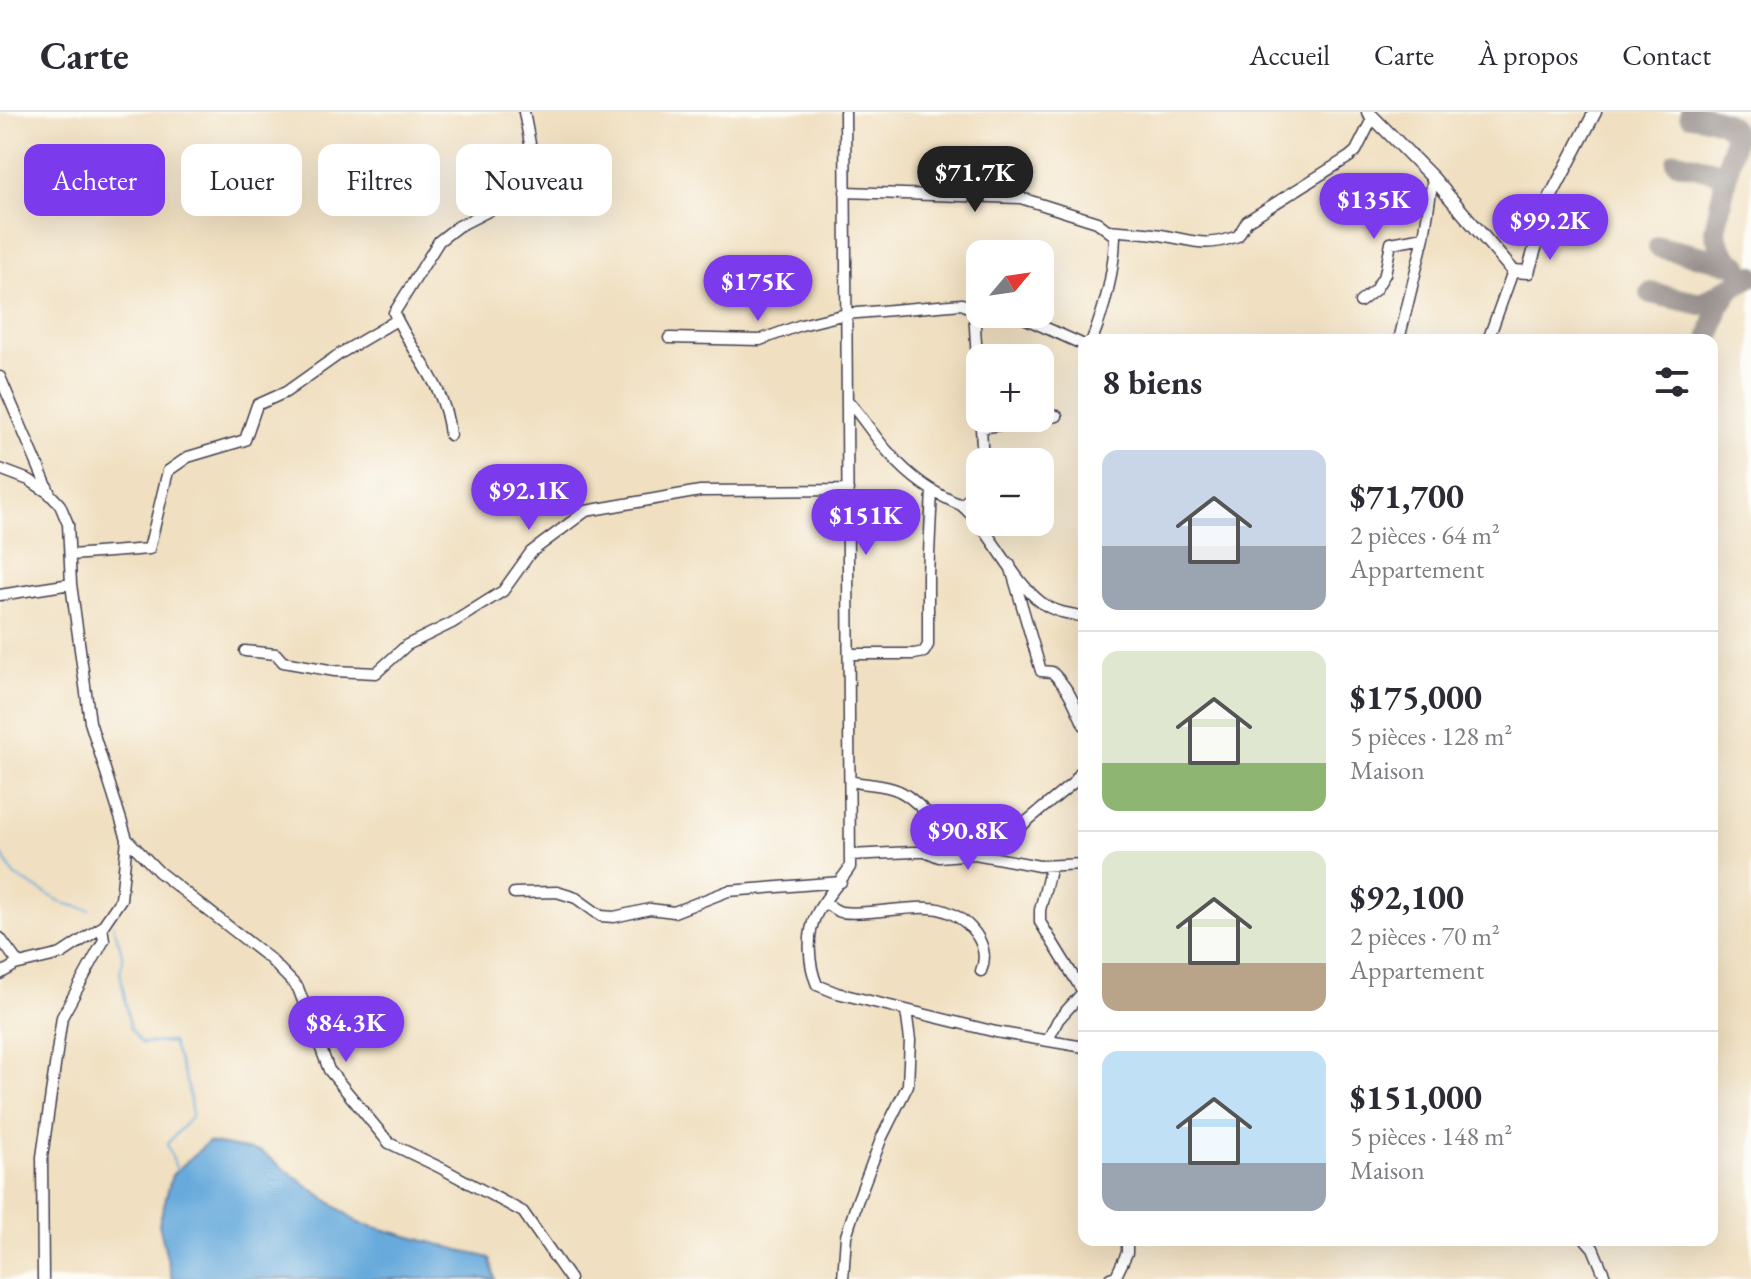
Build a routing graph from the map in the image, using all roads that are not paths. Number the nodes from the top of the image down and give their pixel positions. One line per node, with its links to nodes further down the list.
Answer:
1 (524, 112): 13 (street)
2 (845, 112): 6 (street)
3 (1595, 112): 9 (main road)
4 (1370, 115): 5 (main road); 7 (street)
5 (1433, 178): 8 (street); 9 (main road)
6 (845, 192): 7 (street); 12 (street)
7 (1109, 230): 15 (street)
8 (1424, 237): 10 (street); 16 (street)
9 (1513, 271): 17 (street)
10 (1360, 302)
11 (966, 305): 12 (street)
12 (846, 314): 18 (street); 21 (street)
13 (397, 320): 24 (street); 33 (street)
14 (1046, 328): 19 (street)
15 (1094, 334)
16 (1400, 334)
17 (1490, 334)
18 (669, 338)
19 (1078, 342)
20 (0, 377): 28 (street)
21 (847, 400): 26 (street); 27 (street)
22 (1054, 416): 23 (street)
23 (1057, 416)
24 (450, 435)
25 (0, 469): 28 (street)
26 (848, 490): 38 (street); 39 (street)
27 (932, 490): 30 (street); 39 (street)
28 (51, 496): 33 (street)
29 (966, 501): 30 (street)
30 (961, 505): 31 (street)
31 (966, 509)
32 (990, 536): 34 (street)
33 (71, 555): 35 (street)
34 (1010, 565): 37 (street); 40 (street)
35 (71, 584): 36 (street); 43 (street)
36 (0, 595)
37 (1078, 616)
38 (245, 651)
39 (849, 654): 42 (street)
40 (1078, 707)
41 (1078, 776): 42 (street)
42 (850, 781): 44 (street)
43 (127, 839): 50 (street); 64 (street)
44 (850, 855): 46 (street); 47 (street)
45 (1078, 864): 46 (street)
46 (1051, 866): 55 (street)
47 (841, 882): 48 (street); 49 (street)
48 (514, 893)
49 (825, 903): 53 (street); 57 (street)
50 (102, 927): 52 (street); 63 (street)
51 (0, 938): 52 (street)
52 (19, 964): 54 (street)
53 (981, 971)
54 (0, 974)
55 (1078, 984)
56 (1078, 998): 58 (street)
57 (906, 1010): 58 (street); 65 (street)
58 (1048, 1040): 59 (street)
59 (1078, 1046)
60 (1127, 1246): 62 (street)
61 (1591, 1246): 66 (street)
62 (1110, 1278)
63 (43, 1279)
64 (570, 1279)
65 (843, 1279)
66 (1606, 1279)

